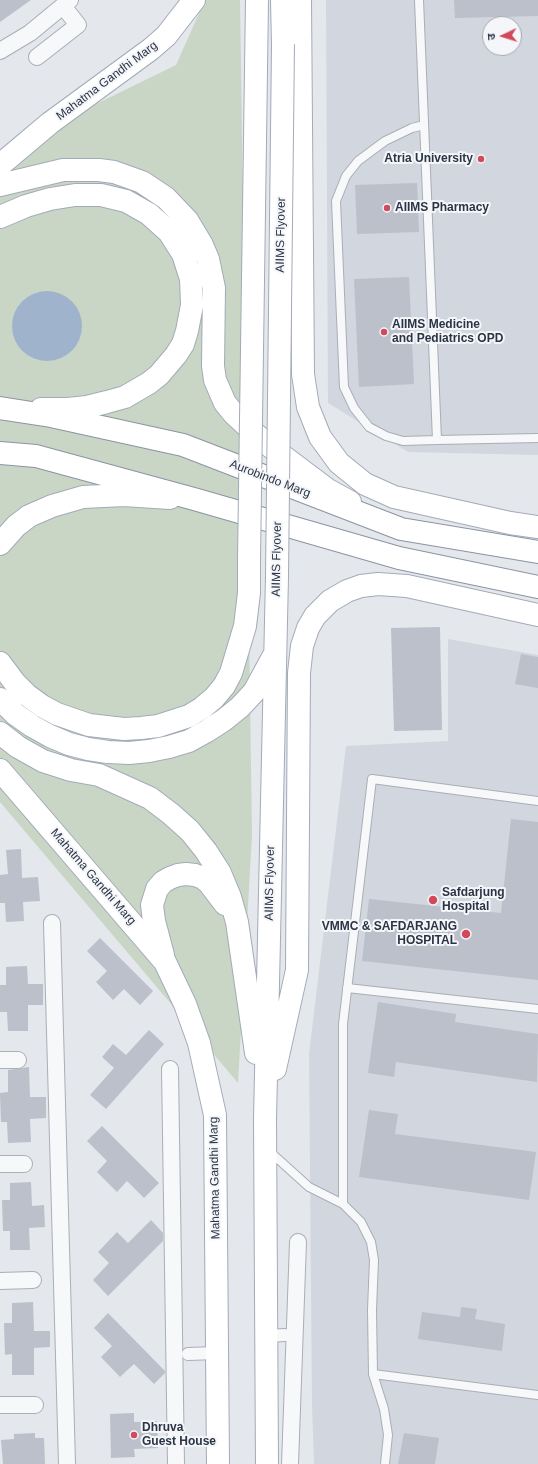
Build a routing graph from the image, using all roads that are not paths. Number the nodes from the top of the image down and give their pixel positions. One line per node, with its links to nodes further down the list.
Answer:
1 (194, 0): 9 (main road, Mahatma Gandhi Marg)
2 (256, 0): 27 (main road, bridge)
3 (282, 0): 26 (main road, AIIMS Flyover, bridge)
4 (300, 0): 20 (main road)
5 (419, 0): 10 (lane)
6 (67, 3): 7 (street); 8 (street)
7 (0, 51)
8 (37, 57)
9 (50, 124): 11 (main road); 12 (main road)
10 (424, 125): 17 (lane); 17 (lane)
11 (0, 144)
12 (0, 165)
13 (0, 185): 21 (main road)
14 (0, 217): 15 (main road)
15 (0, 407): 21 (main road, Aurobindo Marg)
16 (538, 438): 17 (lane)
17 (436, 440)
18 (0, 453): 19 (main road)
19 (194, 499): 22 (main road); 24 (main road)
20 (538, 527)
21 (400, 529): 23 (main road, Aurobindo Marg)
22 (0, 544)
23 (538, 552)
24 (538, 587)
25 (538, 615): 40 (main road)
26 (275, 654): 28 (main road); 40 (main road, AIIMS Flyover)
27 (0, 663)
28 (0, 699)
29 (0, 733): 32 (main road)
30 (0, 770): 34 (main road, Mahatma Gandhi Marg)
31 (538, 801): 35 (lane)
32 (237, 922): 34 (main road); 40 (main road)
33 (52, 923): 54 (street)
34 (165, 962): 48 (main road, Mahatma Gandhi Marg)
35 (347, 988): 36 (lane); 44 (lane)
36 (538, 1009)
37 (0, 1060): 38 (street)
38 (18, 1060)
39 (170, 1069): 55 (street)
40 (265, 1119): 41 (main road)
41 (265, 1147): 44 (lane); 57 (main road)
42 (0, 1164): 43 (street)
43 (24, 1164)
44 (343, 1204): 50 (lane)
45 (298, 1242): 58 (street)
46 (33, 1280): 47 (street)
47 (0, 1281)
48 (217, 1353): 49 (street); 56 (main road, Mahatma Gandhi Marg)
49 (188, 1354)
50 (373, 1374): 51 (lane); 59 (lane)
51 (538, 1395)
52 (0, 1405): 53 (street)
53 (36, 1405)
54 (67, 1464)
55 (176, 1464)
56 (218, 1464)
57 (267, 1464)
58 (290, 1464)
59 (385, 1464)

